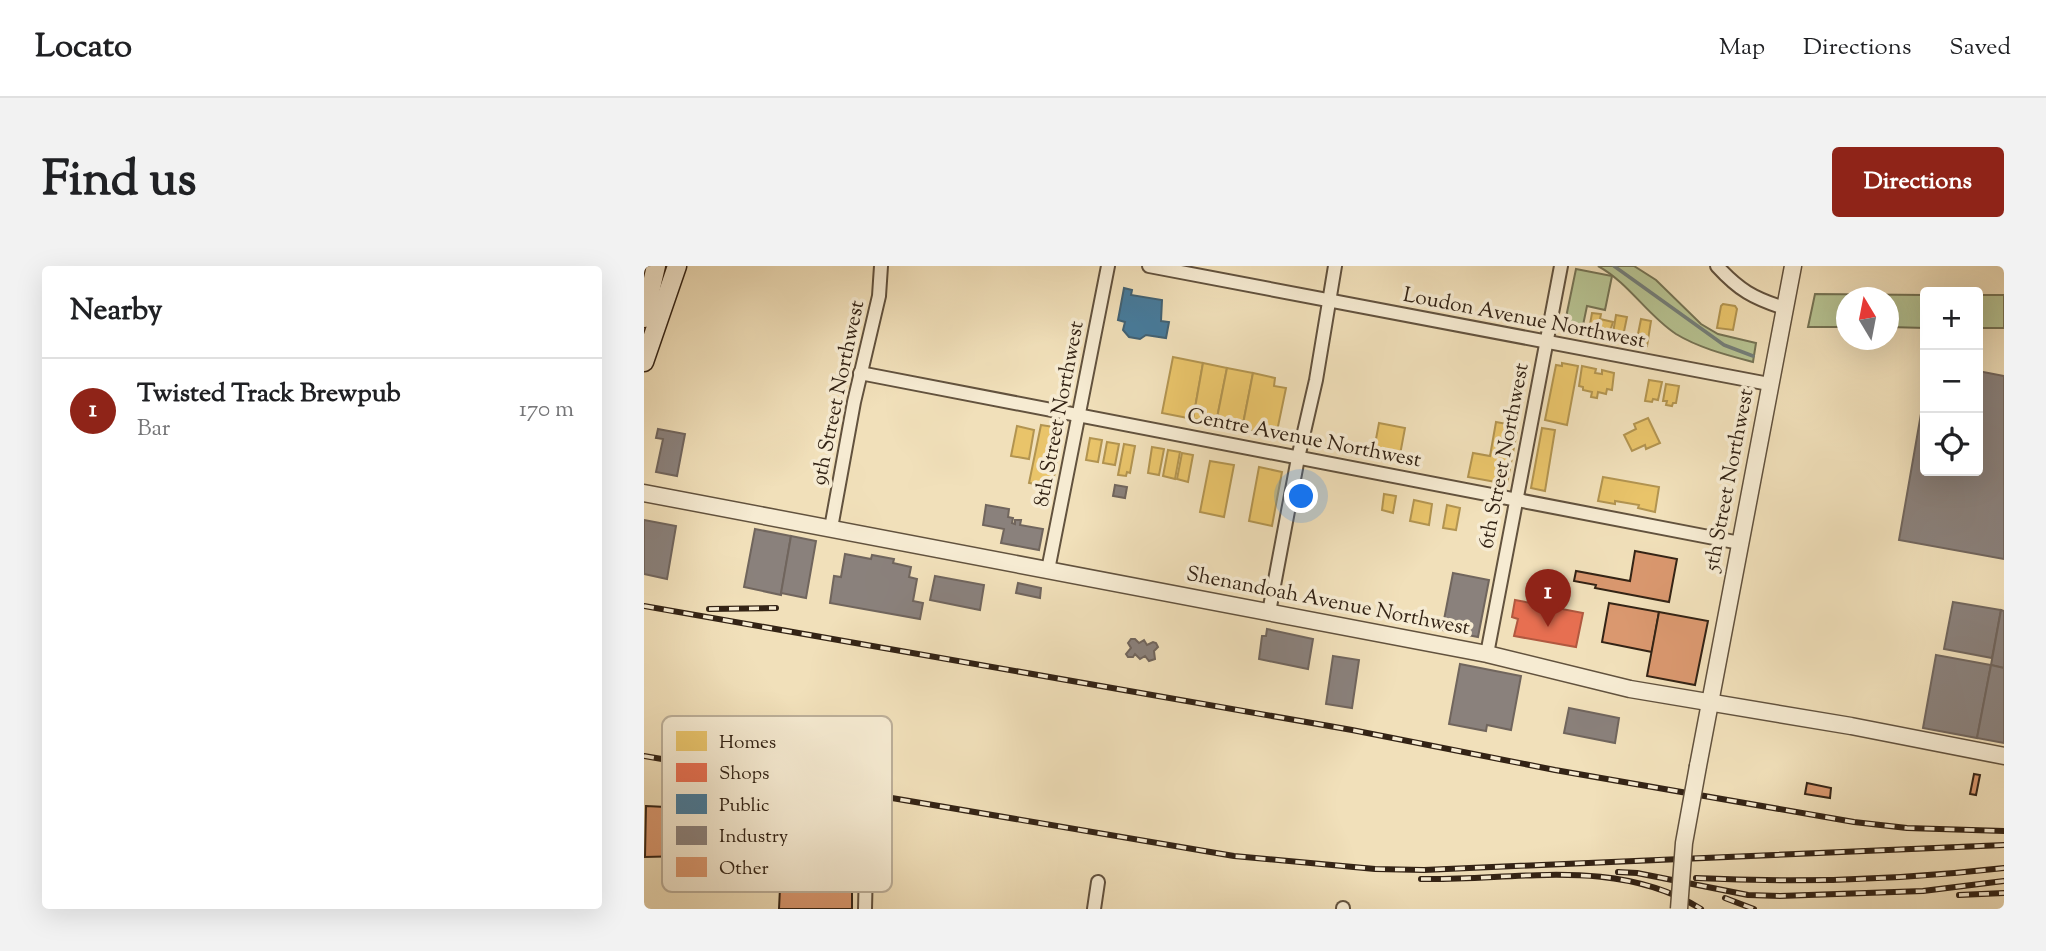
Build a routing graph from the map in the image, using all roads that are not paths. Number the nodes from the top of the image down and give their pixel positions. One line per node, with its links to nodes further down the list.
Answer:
1 (656, 266): 12 (main road)
2 (677, 266): 14 (main road)
3 (881, 266): 15 (street, 9th Street Northwest)
4 (1108, 266): 17 (street, 8th Street Northwest)
5 (1149, 266): 10 (street, Loudon Avenue Northwest)
6 (1335, 266): 10 (street)
7 (1561, 266): 13 (street, 6th Street Northwest)
8 (1717, 266): 11 (street)
9 (1793, 266): 11 (street, 5th Street Northwest)
10 (1328, 300): 13 (street, Loudon Avenue Northwest); 18 (street)
11 (1784, 308): 16 (street, 5th Street Northwest)
12 (644, 318)
13 (1547, 342): 16 (street, Loudon Avenue Northwest); 20 (street, 6th Street Northwest)
14 (644, 362)
15 (860, 373): 17 (street, Centre Avenue Northwest); 21 (street, 9th Street Northwest)
16 (1769, 384): 22 (street, 5th Street Northwest)
17 (1079, 416): 18 (street, Centre Avenue Northwest); 23 (street, 8th Street Northwest)
18 (1298, 458): 20 (street, Centre Avenue Northwest); 24 (street)
19 (644, 493): 21 (street, Shenandoah Avenue Northwest)
20 (1516, 499): 22 (street, Centre Avenue Northwest); 25 (street, 6th Street Northwest)
21 (831, 528): 23 (street, Shenandoah Avenue Northwest)
22 (1740, 543): 26 (street, 5th Street Northwest)
23 (1048, 570): 24 (street, Shenandoah Avenue Northwest)
24 (1269, 612): 25 (street, Shenandoah Avenue Northwest)
25 (1488, 654): 26 (street, Shenandoah Avenue Northwest)
26 (1709, 702): 27 (street, Shenandoah Avenue Northwest); 30 (street, 5th Street Northwest, bridge)
27 (2004, 756)
28 (1098, 882): 29 (street)
29 (1094, 909)
30 (1679, 909)

